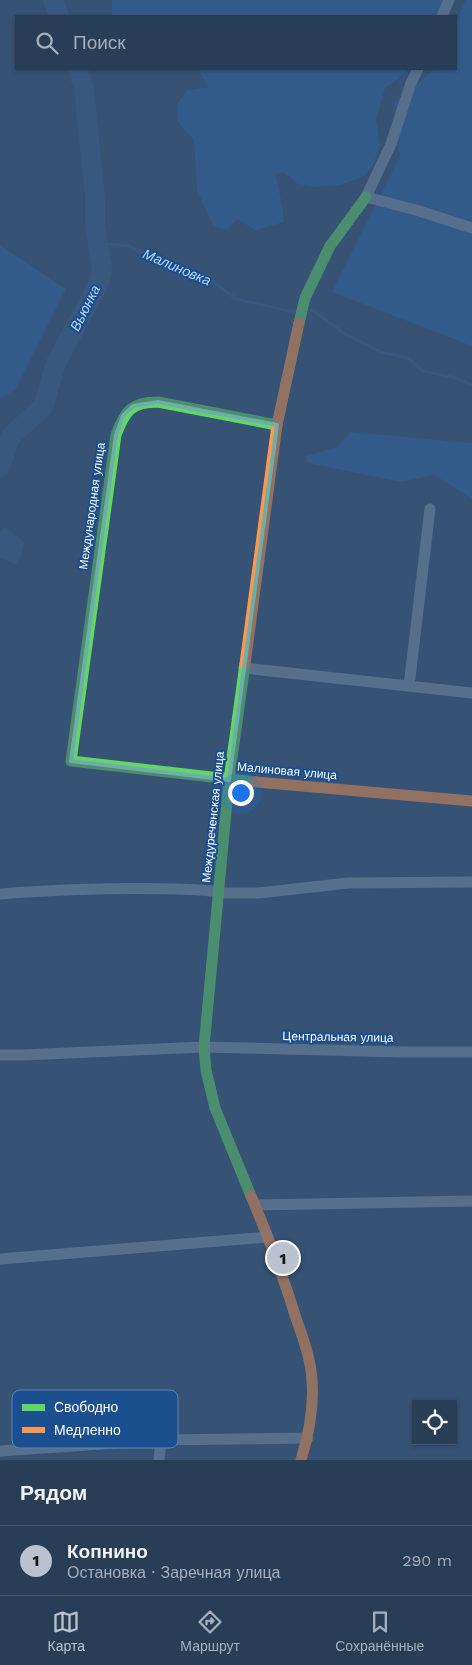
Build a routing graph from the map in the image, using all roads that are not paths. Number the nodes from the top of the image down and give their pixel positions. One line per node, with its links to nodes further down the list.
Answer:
1 (449, 0): 2 (street)
2 (442, 15)
3 (418, 70): 4 (street)
4 (366, 197): 5 (street); 6 (street, Междуреченская улица)
5 (472, 228)
6 (277, 425): 8 (street, Междуреченская улица); 11 (street, Международная улица)
7 (430, 509): 9 (street)
8 (244, 668): 9 (street); 12 (street, Междуреченская улица)
9 (409, 686): 10 (street)
10 (472, 693)
11 (71, 761): 12 (street, Малиновая улица)
12 (229, 780): 13 (street, Малиновая улица); 15 (street, Междуреченская улица)
13 (472, 801)
14 (472, 882): 15 (street)
15 (219, 893): 16 (street); 17 (street, Междуреченская улица)
16 (0, 894)
17 (204, 1047): 18 (street, Центральная улица); 19 (street, Центральная улица); 21 (street, Междуреченская улица)
18 (472, 1052)
19 (0, 1054)
20 (472, 1201): 21 (street)
21 (255, 1205): 22 (street, Междуреченская улица)
22 (268, 1237): 23 (street); 24 (street, Междуреченская улица)
23 (0, 1259)
24 (308, 1438): 25 (street); 28 (street, Междуреченская улица)
25 (178, 1440)
26 (44, 1448): 27 (street)
27 (0, 1451)
28 (301, 1460)

